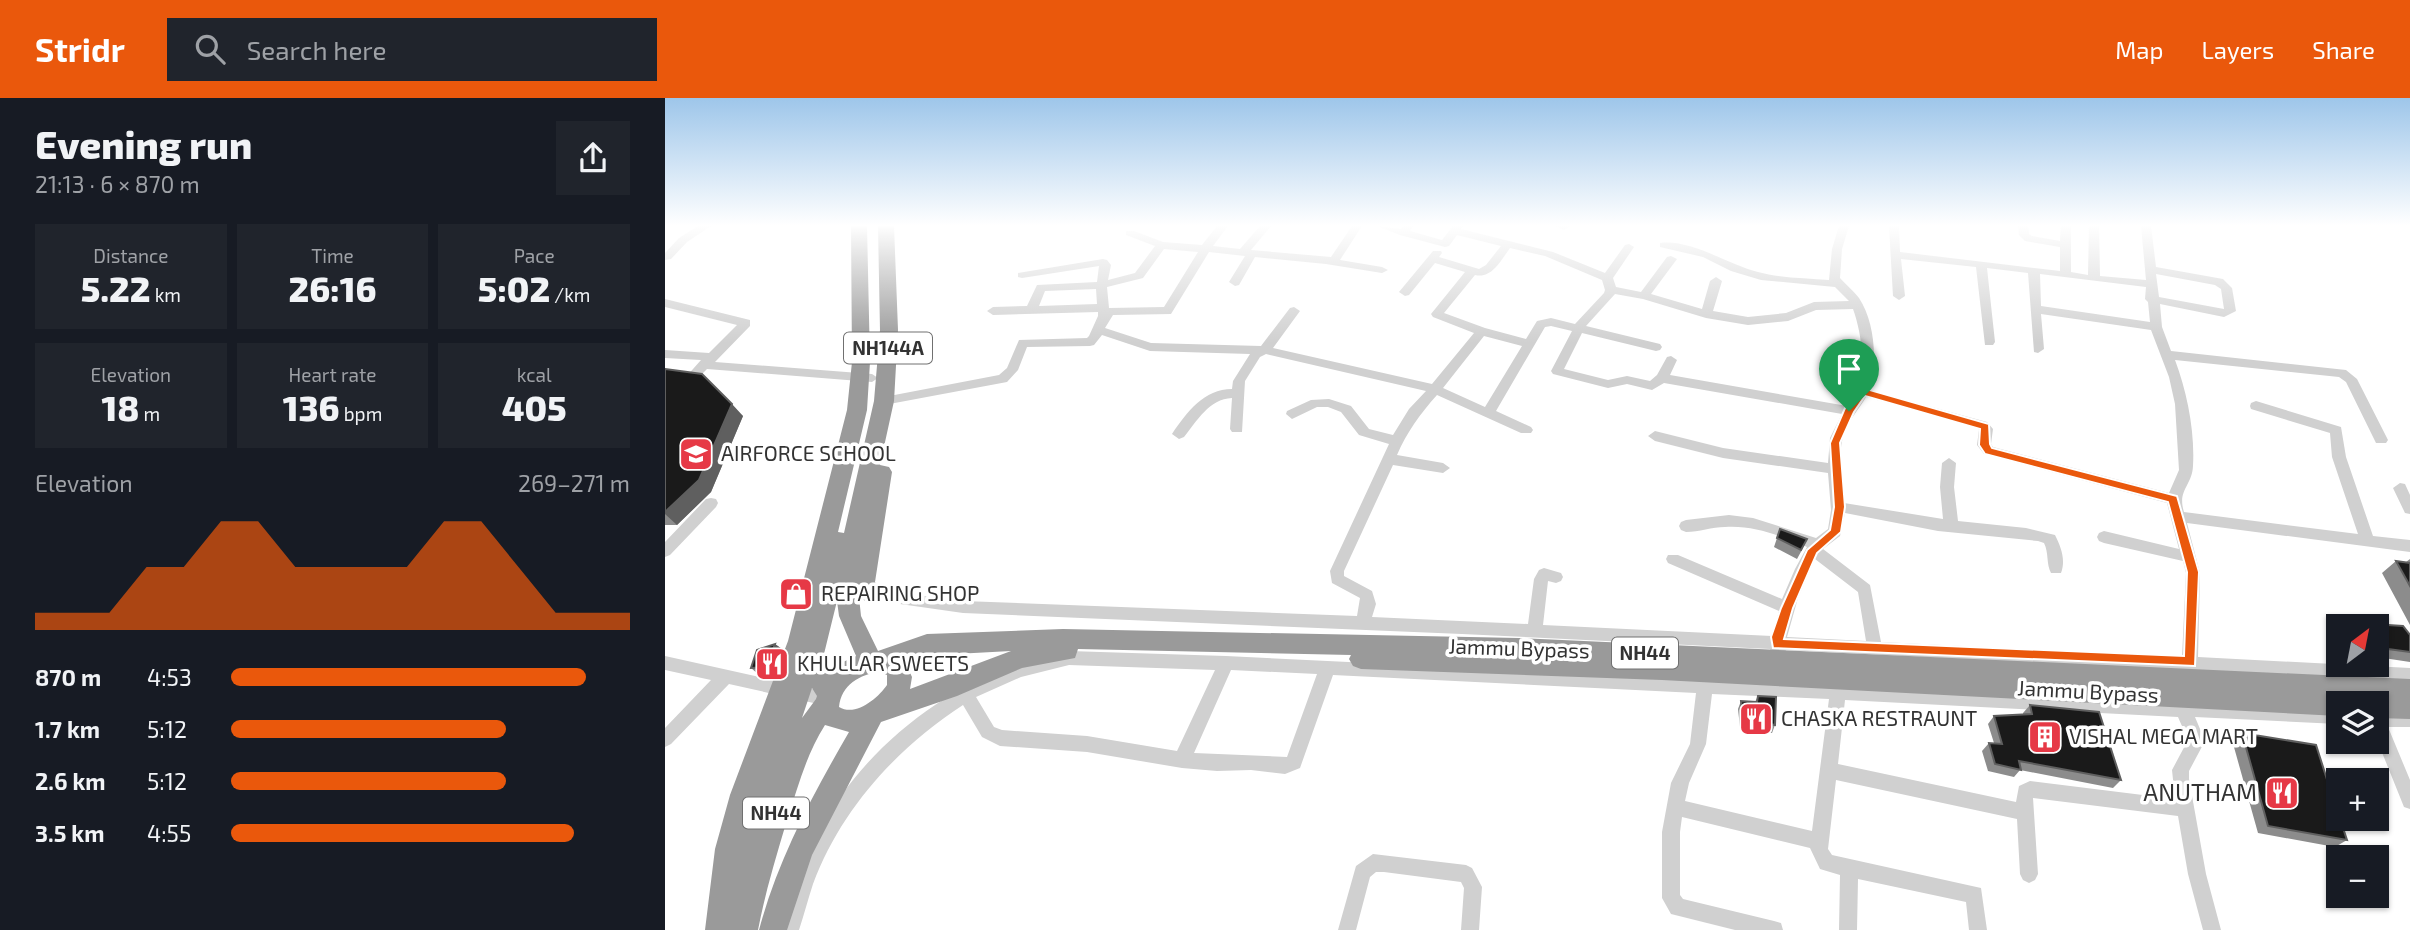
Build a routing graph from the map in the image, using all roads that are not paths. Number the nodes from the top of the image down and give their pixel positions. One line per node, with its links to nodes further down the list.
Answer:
1 (1982, 264): 54 (street)
2 (861, 265): 66 (highway)
3 (871, 265): 66 (highway, NH144A)
4 (887, 265): 66 (highway, NH144A)
5 (896, 265): 66 (highway)
6 (1085, 265): 29 (street)
7 (1105, 265): 37 (street)
8 (1147, 265): 37 (street)
9 (1196, 265): 48 (street)
10 (1242, 265): 33 (street)
11 (1348, 265): 26 (street)
12 (1428, 265): 38 (street)
13 (1452, 265): 28 (street)
14 (1490, 265): 28 (street)
15 (1575, 265): 34 (street)
16 (1619, 265): 34 (street)
17 (1667, 265): 39 (street)
18 (1730, 265): 35 (street)
19 (1835, 265): 35 (street)
20 (1896, 265): 40 (street)
21 (1989, 265): 27 (street)
22 (2065, 265): 30 (street)
23 (2094, 265): 31 (street)
24 (2149, 265): 25 (street)
25 (2149, 269): 36 (street); 41 (street)
26 (1382, 270)
27 (2034, 270): 30 (street); 44 (street)
28 (1472, 271): 53 (street)
29 (1022, 275)
30 (2065, 275): 31 (street)
31 (2094, 279): 36 (street)
32 (1716, 281): 49 (street)
33 (1235, 282)
34 (1609, 284): 39 (street); 51 (street)
35 (1838, 284): 43 (street)
36 (2151, 284): 41 (street)
37 (1102, 285): 45 (street); 48 (street)
38 (1405, 292)
39 (1644, 296): 49 (street)
40 (1899, 296)
41 (2151, 299): 50 (street)
42 (665, 303): 62 (street)
43 (1857, 305): 49 (street); 67 (street)
44 (2035, 309): 50 (street); 57 (street)
45 (1031, 310): 46 (street); 48 (street)
46 (993, 311)
47 (1294, 311): 58 (street)
48 (1103, 312): 52 (street)
49 (1706, 314)
50 (2156, 327): 60 (street)
51 (1579, 328): 55 (street); 56 (street); 64 (street)
52 (1098, 330): 58 (street); 66 (street)
53 (1481, 331): 55 (street); 65 (street)
54 (1989, 342)
55 (1529, 344): 71 (street)
56 (1656, 347)
57 (2038, 349)
58 (1262, 350): 65 (street); 68 (street)
59 (665, 354): 62 (street)
60 (2169, 355): 77 (street); 85 (street)
61 (1671, 360): 64 (street)
62 (707, 361): 63 (street); 66 (street)
63 (691, 377)
64 (1662, 378): 70 (street)
65 (1435, 389): 71 (street); 78 (street)
66 (873, 391): 83 (highway); 83 (highway, NH144A); 83 (highway)
67 (1863, 392): 70 (street); 85 (street)
68 (1238, 393): 73 (street); 75 (street)
69 (2256, 406): 93 (street)
70 (1849, 411): 82 (street)
71 (1488, 413): 74 (street)
72 (1292, 415): 78 (street)
73 (1237, 429)
74 (1526, 430)
75 (1179, 434)
76 (1655, 436): 82 (street)
77 (2381, 440)
78 (1396, 441): 79 (street)
79 (1388, 459): 81 (street); 103 (street)
80 (1949, 463): 90 (street)
81 (1443, 468)
82 (1835, 469): 87 (street)
83 (861, 481): 101 (highway); 108 (highway, NH144A); 110 (highway, NH144A); 118 (highway)
84 (2400, 488): 88 (street)
85 (2173, 499): 89 (street)
86 (711, 503): 96 (street)
87 (1839, 507): 90 (street); 95 (street)
88 (2410, 509)
89 (2179, 517): 93 (street); 97 (street)
90 (1951, 525): 99 (street)
91 (1686, 526): 95 (street)
92 (2104, 537): 97 (street)
93 (2368, 541): 94 (street)
94 (2410, 546)
95 (1816, 548): 102 (street); 105 (street)
96 (665, 551)
97 (2190, 557): 109 (street)
98 (1673, 559): 102 (street)
99 (2056, 569)
100 (1556, 577): 104 (street)
101 (870, 595): 103 (street)
102 (1787, 608): 106 (street)
103 (1363, 624): 104 (street)
104 (1535, 631): 106 (street)
105 (1874, 643): 106 (street); 107 (street)
106 (1778, 647): 107 (street); 110 (highway, Jammu Bypass / NH44); 117 (highway, Jammu Bypass / NH44)
107 (1994, 650): 109 (street)
108 (811, 658): 118 (highway); 121 (highway)
109 (2190, 659): 114 (street)
110 (877, 662): 121 (highway, NH44); 126 (highway, NH44)
111 (665, 663): 115 (street)
112 (1226, 663): 113 (street); 120 (street); 132 (street)
113 (1327, 669): 116 (street); 132 (street)
114 (2410, 675)
115 (724, 678): 118 (street); 130 (street)
116 (1705, 686): 119 (street); 135 (street)
117 (2410, 690)
118 (789, 692): 121 (street); 141 (highway); 142 (highway)
119 (1838, 692): 124 (street); 133 (street)
120 (966, 695): 132 (street); 144 (street)
121 (828, 699): 126 (highway, NH44); 141 (highway, NH44)
122 (2326, 704): 126 (highway, Jammu Bypass / NH44)
123 (2389, 707): 125 (highway)
124 (2183, 708): 127 (street); 136 (street)
125 (2410, 708)
126 (877, 712): 143 (highway, NH44)
127 (2326, 716)
128 (2389, 720): 129 (street)
129 (2410, 720)
130 (665, 739)
131 (2389, 749): 134 (street)
132 (1182, 760)
133 (1829, 770): 137 (street); 138 (street)
134 (2410, 801)
135 (1675, 807): 138 (street); 147 (street)
136 (2186, 809): 137 (street); 150 (street)
137 (2025, 812): 140 (street)
138 (1820, 842): 139 (street)
139 (1849, 868): 148 (street); 149 (street)
140 (2029, 874)
141 (746, 918)
142 (719, 930)
143 (773, 930)
144 (790, 930)
145 (1346, 930): 146 (street)
146 (1470, 930)
147 (1774, 930)
148 (1848, 930)
149 (1978, 930)
150 (2212, 930)

